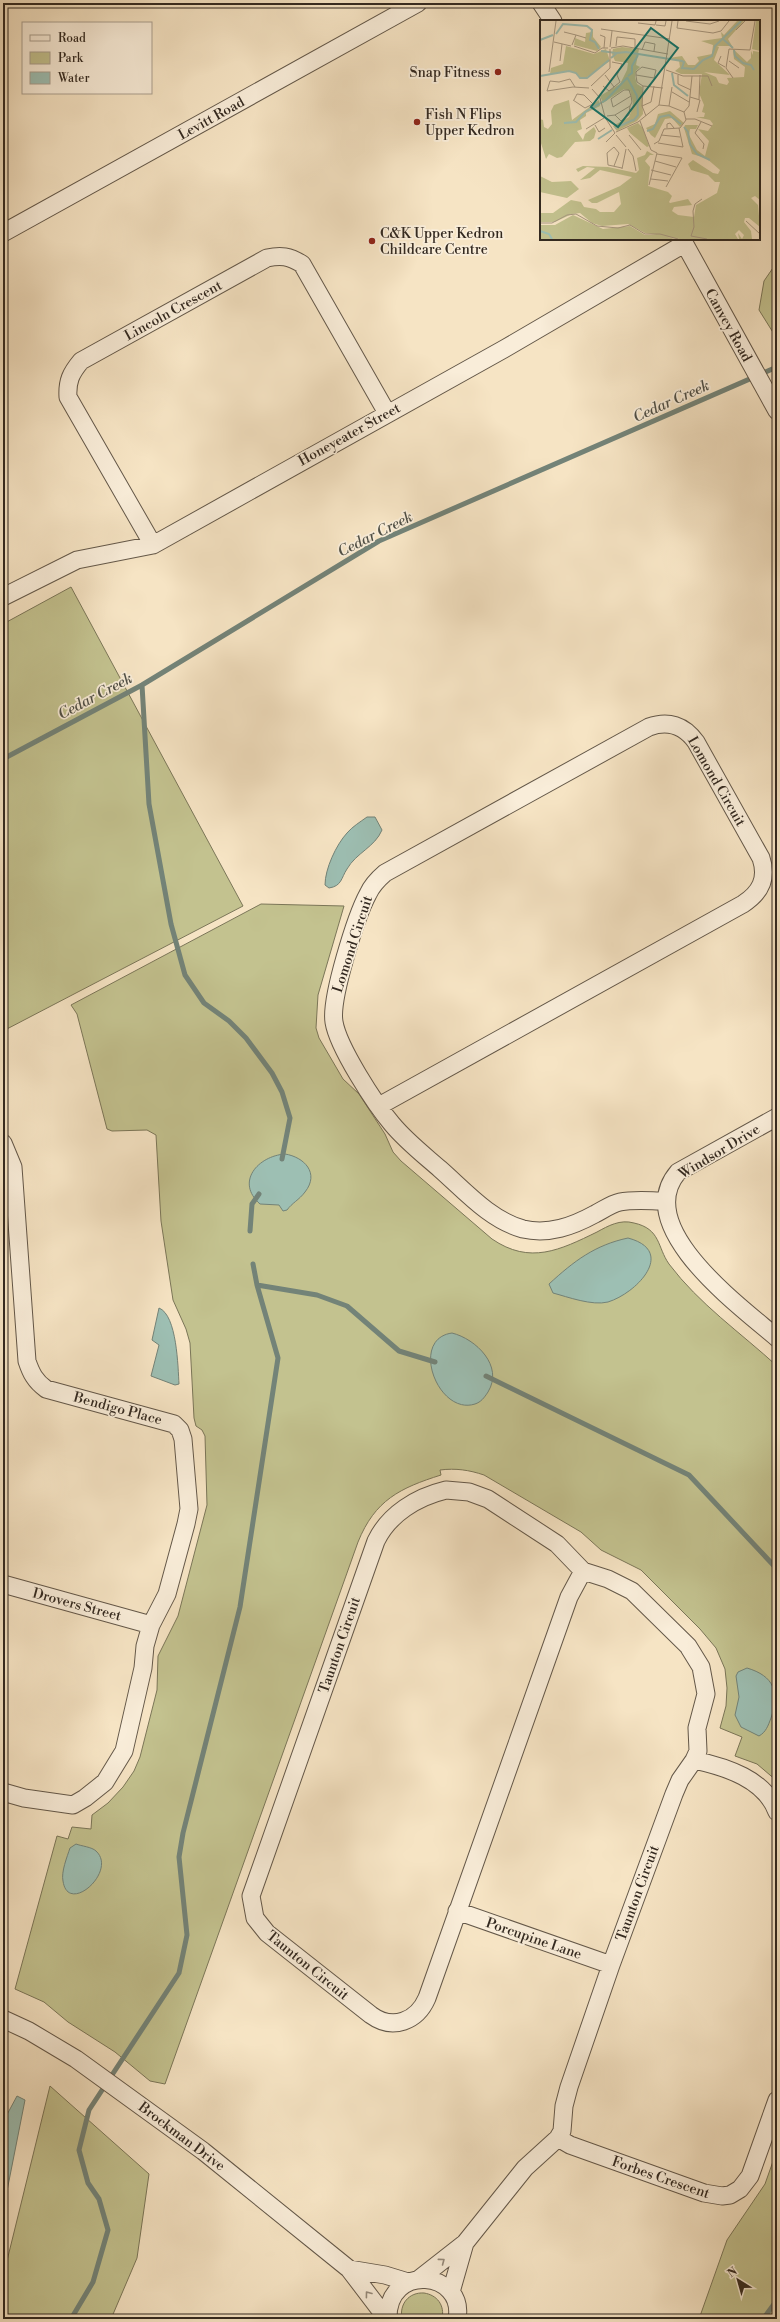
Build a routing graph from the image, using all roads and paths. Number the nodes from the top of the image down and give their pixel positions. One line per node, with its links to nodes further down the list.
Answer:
1 (418, 3): 4 (street, Levitt Road)
2 (540, 3): 3 (street)
3 (552, 20)
4 (3, 233)
5 (683, 241): 6 (street, Canvey Road); 7 (street, Honeyeater Street)
6 (777, 412)
7 (387, 413): 8 (street, Honeyeater Street); 8 (street, Lincoln Crescent)
8 (153, 545): 9 (street, Honeyeater Street)
9 (3, 597)
10 (379, 1106): 10 (street, Lomond Circuit); 13 (street, Lomond Circuit)
11 (777, 1117): 13 (street, Windsor Drive)
12 (3, 1143): 17 (street, Bendigo Place)
13 (665, 1201): 14 (street)
14 (777, 1338)
15 (583, 1571): 18 (street, Taunton Circuit); 21 (street, Taunton Circuit); 21 (street, Taunton Circuit)
16 (3, 1584): 17 (street, Drovers Street)
17 (151, 1625): 19 (street, Bendigo Place)
18 (694, 1760): 20 (street); 22 (street, Taunton Circuit)
19 (3, 1792)
20 (777, 1812)
21 (457, 1911): 22 (street, Porcupine Lane)
22 (611, 1965): 25 (street, Taunton Circuit)
23 (3, 2019): 27 (street, Brockman Drive)
24 (777, 2100): 25 (street, Forbes Crescent)
25 (558, 2138): 26 (street)
26 (466, 2243): 28 (street, one-way to 26); 29 (street)
27 (350, 2269): 28 (street, Brockman Drive); 31 (street, Brockman Drive, one-way to 27)
28 (413, 2280): 29 (street, Brockman Drive); 31 (street)
29 (451, 2292): 30 (street)
30 (460, 2317)
31 (387, 2319)

